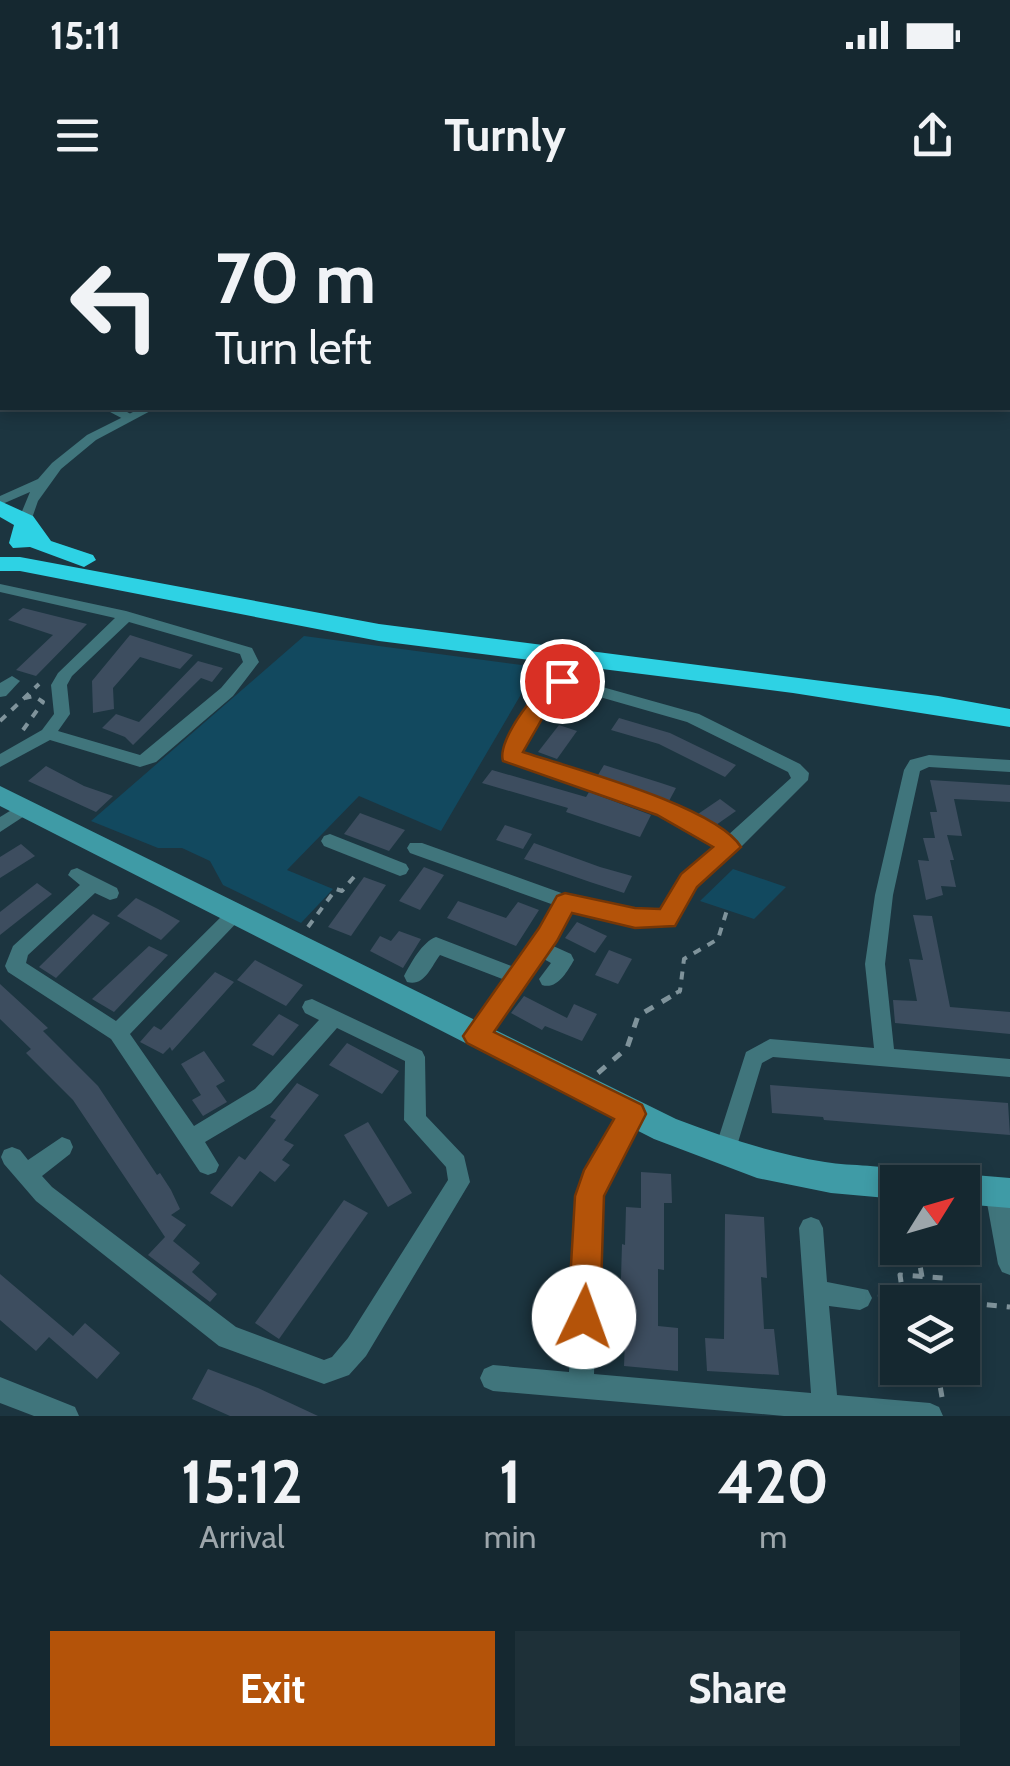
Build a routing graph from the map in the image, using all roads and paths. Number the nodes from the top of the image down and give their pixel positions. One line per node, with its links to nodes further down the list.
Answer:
1 (116, 410): 3 (lane)
2 (145, 410): 3 (street)
3 (128, 417): 4 (street)
4 (40, 483): 5 (street); 6 (street)
5 (0, 505): 6 (highway)
6 (26, 525): 7 (highway); 14 (highway)
7 (0, 562): 15 (highway)
8 (0, 588): 9 (street)
9 (126, 616): 11 (street); 17 (street)
10 (39, 684): 11 (path); 12 (path); 13 (path)
11 (59, 686): 17 (street)
12 (6, 687)
13 (25, 698): 16 (path); 18 (path)
14 (1010, 699)
15 (1010, 718)
16 (0, 721)
17 (48, 734): 19 (street)
18 (15, 738)
19 (0, 761)
20 (1010, 766): 38 (street)
21 (8, 810): 28 (street)
22 (330, 840): 24 (street)
23 (730, 847): 23 (street); 26 (street)
24 (370, 857): 26 (street); 29 (path)
25 (94, 884): 36 (street)
26 (565, 902): 30 (street)
27 (727, 910): 40 (path)
28 (237, 912): 36 (street); 37 (street)
29 (305, 930)
30 (538, 948): 32 (street); 33 (street)
31 (414, 976): 32 (street)
32 (516, 976): 37 (street)
33 (549, 978)
34 (312, 1008): 35 (street)
35 (334, 1020): 42 (street); 43 (street)
36 (118, 1033): 42 (street)
37 (476, 1036): 40 (street)
38 (884, 1058): 39 (street); 44 (street)
39 (1010, 1068)
40 (586, 1091): 41 (street)
41 (632, 1114): 44 (street); 60 (street)
42 (190, 1140): 45 (street)
43 (62, 1147)
44 (726, 1152): 46 (street)
45 (208, 1165)
46 (880, 1182)
47 (1003, 1192): 49 (street)
48 (810, 1228): 54 (street)
49 (1010, 1264)
50 (920, 1265): 51 (path)
51 (922, 1277): 52 (path); 53 (path)
52 (902, 1285)
53 (945, 1285)
54 (817, 1294): 56 (street); 62 (street)
55 (880, 1295): 56 (path)
56 (860, 1298)
57 (980, 1305): 58 (path)
58 (1010, 1307)
59 (493, 1378): 60 (street)
60 (581, 1387): 62 (street)
61 (0, 1390): 64 (street)
62 (825, 1408): 63 (street)
63 (936, 1408)
64 (66, 1416)

